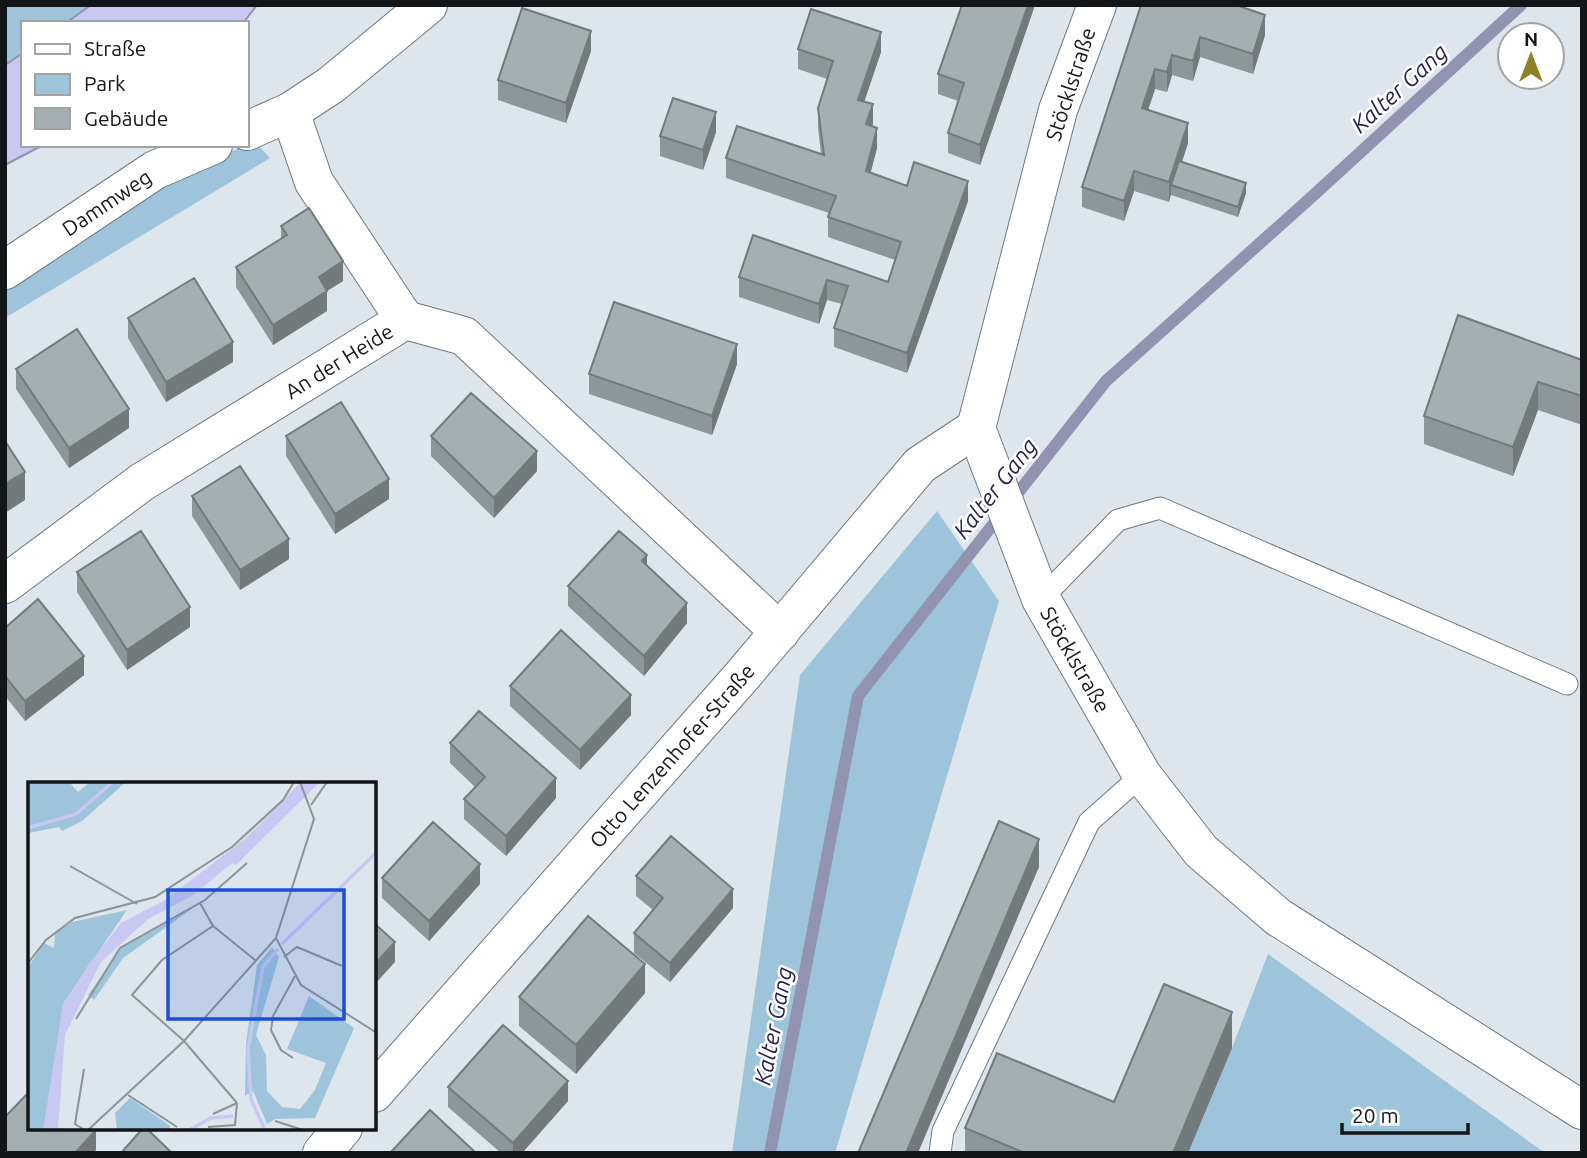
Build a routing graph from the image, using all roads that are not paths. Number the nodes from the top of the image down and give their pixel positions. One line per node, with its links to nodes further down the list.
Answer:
1 (428, 5): 3 (street)
2 (1097, 5): 8 (street, Stöcklstraße)
3 (290, 112): 4 (street); 7 (street)
4 (248, 131)
5 (208, 147): 6 (street, Dammweg)
6 (5, 270)
7 (405, 320): 9 (street, An der Heide); 11 (street, An der Heide)
8 (976, 428): 10 (street, Stöcklstraße); 11 (street, Otto Lenzenhofer-Straße)
9 (5, 584)
10 (1041, 599): 12 (lane); 13 (street, Stöcklstraße)
11 (780, 632): 14 (street, Otto Lenzenhofer-Straße)
12 (1567, 684)
13 (1143, 775): 15 (street, Stöcklstraße); 18 (lane)
14 (376, 1091)
15 (1582, 1110)
16 (341, 1130): 17 (street)
17 (322, 1153)
18 (940, 1153)

